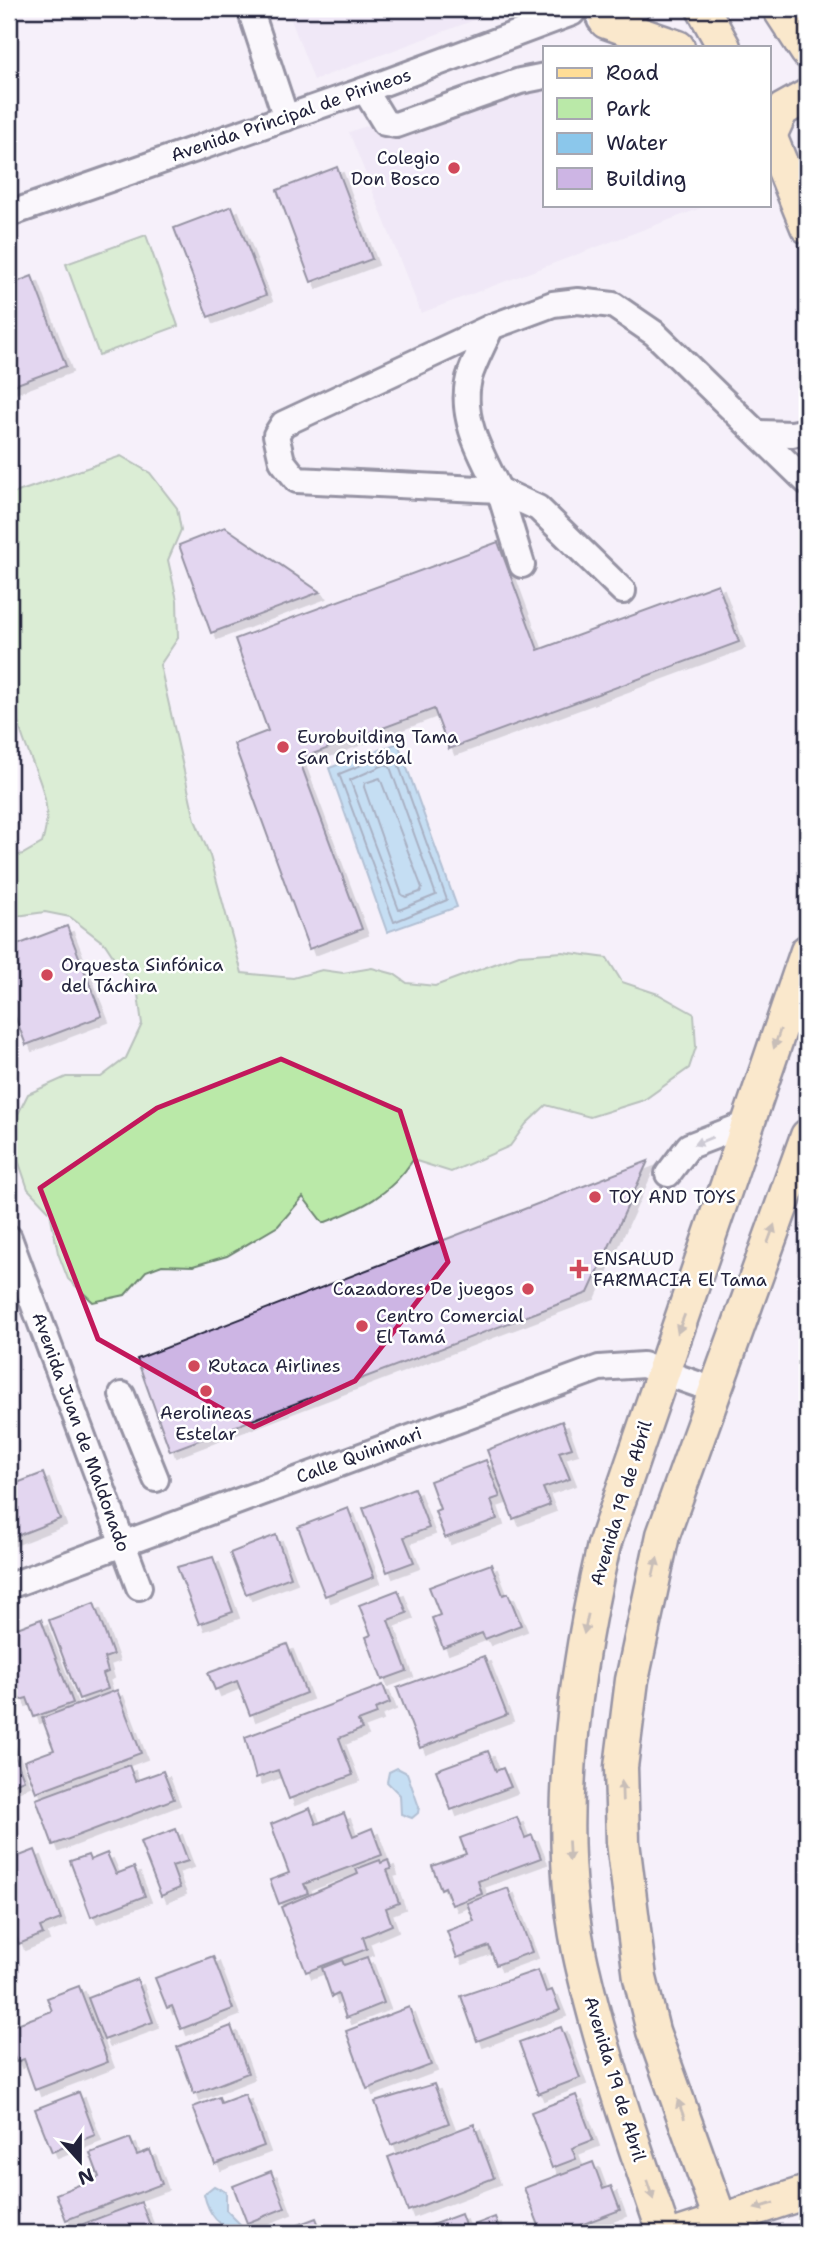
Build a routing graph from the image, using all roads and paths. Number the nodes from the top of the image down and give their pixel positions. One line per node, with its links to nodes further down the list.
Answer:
1 (250, 9): 13 (street)
2 (638, 9): 6 (street)
3 (703, 9): 8 (main road)
4 (779, 9): 9 (main road)
5 (574, 11): 6 (street, Avenida Principal de Pirineos); 11 (street, Avenida Principal de Pirineos)
6 (606, 22): 7 (main road)
7 (675, 46)
8 (723, 46)
9 (807, 52)
10 (543, 76): 11 (street)
11 (365, 90): 13 (street, Avenida Principal de Pirineos)
12 (807, 96): 14 (main road)
13 (286, 118): 15 (street, Avenida Principal de Pirineos)
14 (770, 135): 16 (main road)
15 (9, 214)
16 (807, 227)
17 (491, 327): 19 (street); 21 (street); 21 (street)
18 (807, 431): 19 (street)
19 (759, 433): 20 (street)
20 (807, 482)
21 (499, 491): 22 (street); 23 (street)
22 (522, 565)
23 (624, 591)
24 (807, 951): 25 (main road, Avenida 19 de Abril, one-way to 25)
25 (749, 1123): 27 (street, one-way to 27); 29 (main road, Avenida 19 de Abril, one-way to 29)
26 (807, 1136): 30 (main road, one-way to 26)
27 (668, 1174)
28 (9, 1238): 33 (street, Avenida Juan de Maldonado)
29 (663, 1372): 30 (street, Calle Quinimari); 33 (street, Calle Quinimari); 38 (main road, Avenida 19 de Abril, one-way to 38)
30 (714, 1390): 37 (main road, one-way to 30)
31 (122, 1395): 32 (street)
32 (156, 1479)
33 (122, 1543): 34 (street, Calle Quinimari); 35 (street, Avenida Juan de Maldonado)
34 (9, 1586)
35 (139, 1587)
36 (807, 2192): 37 (main road, one-way to 37)
37 (722, 2227): 39 (main road)
38 (664, 2233)
39 (682, 2233)

